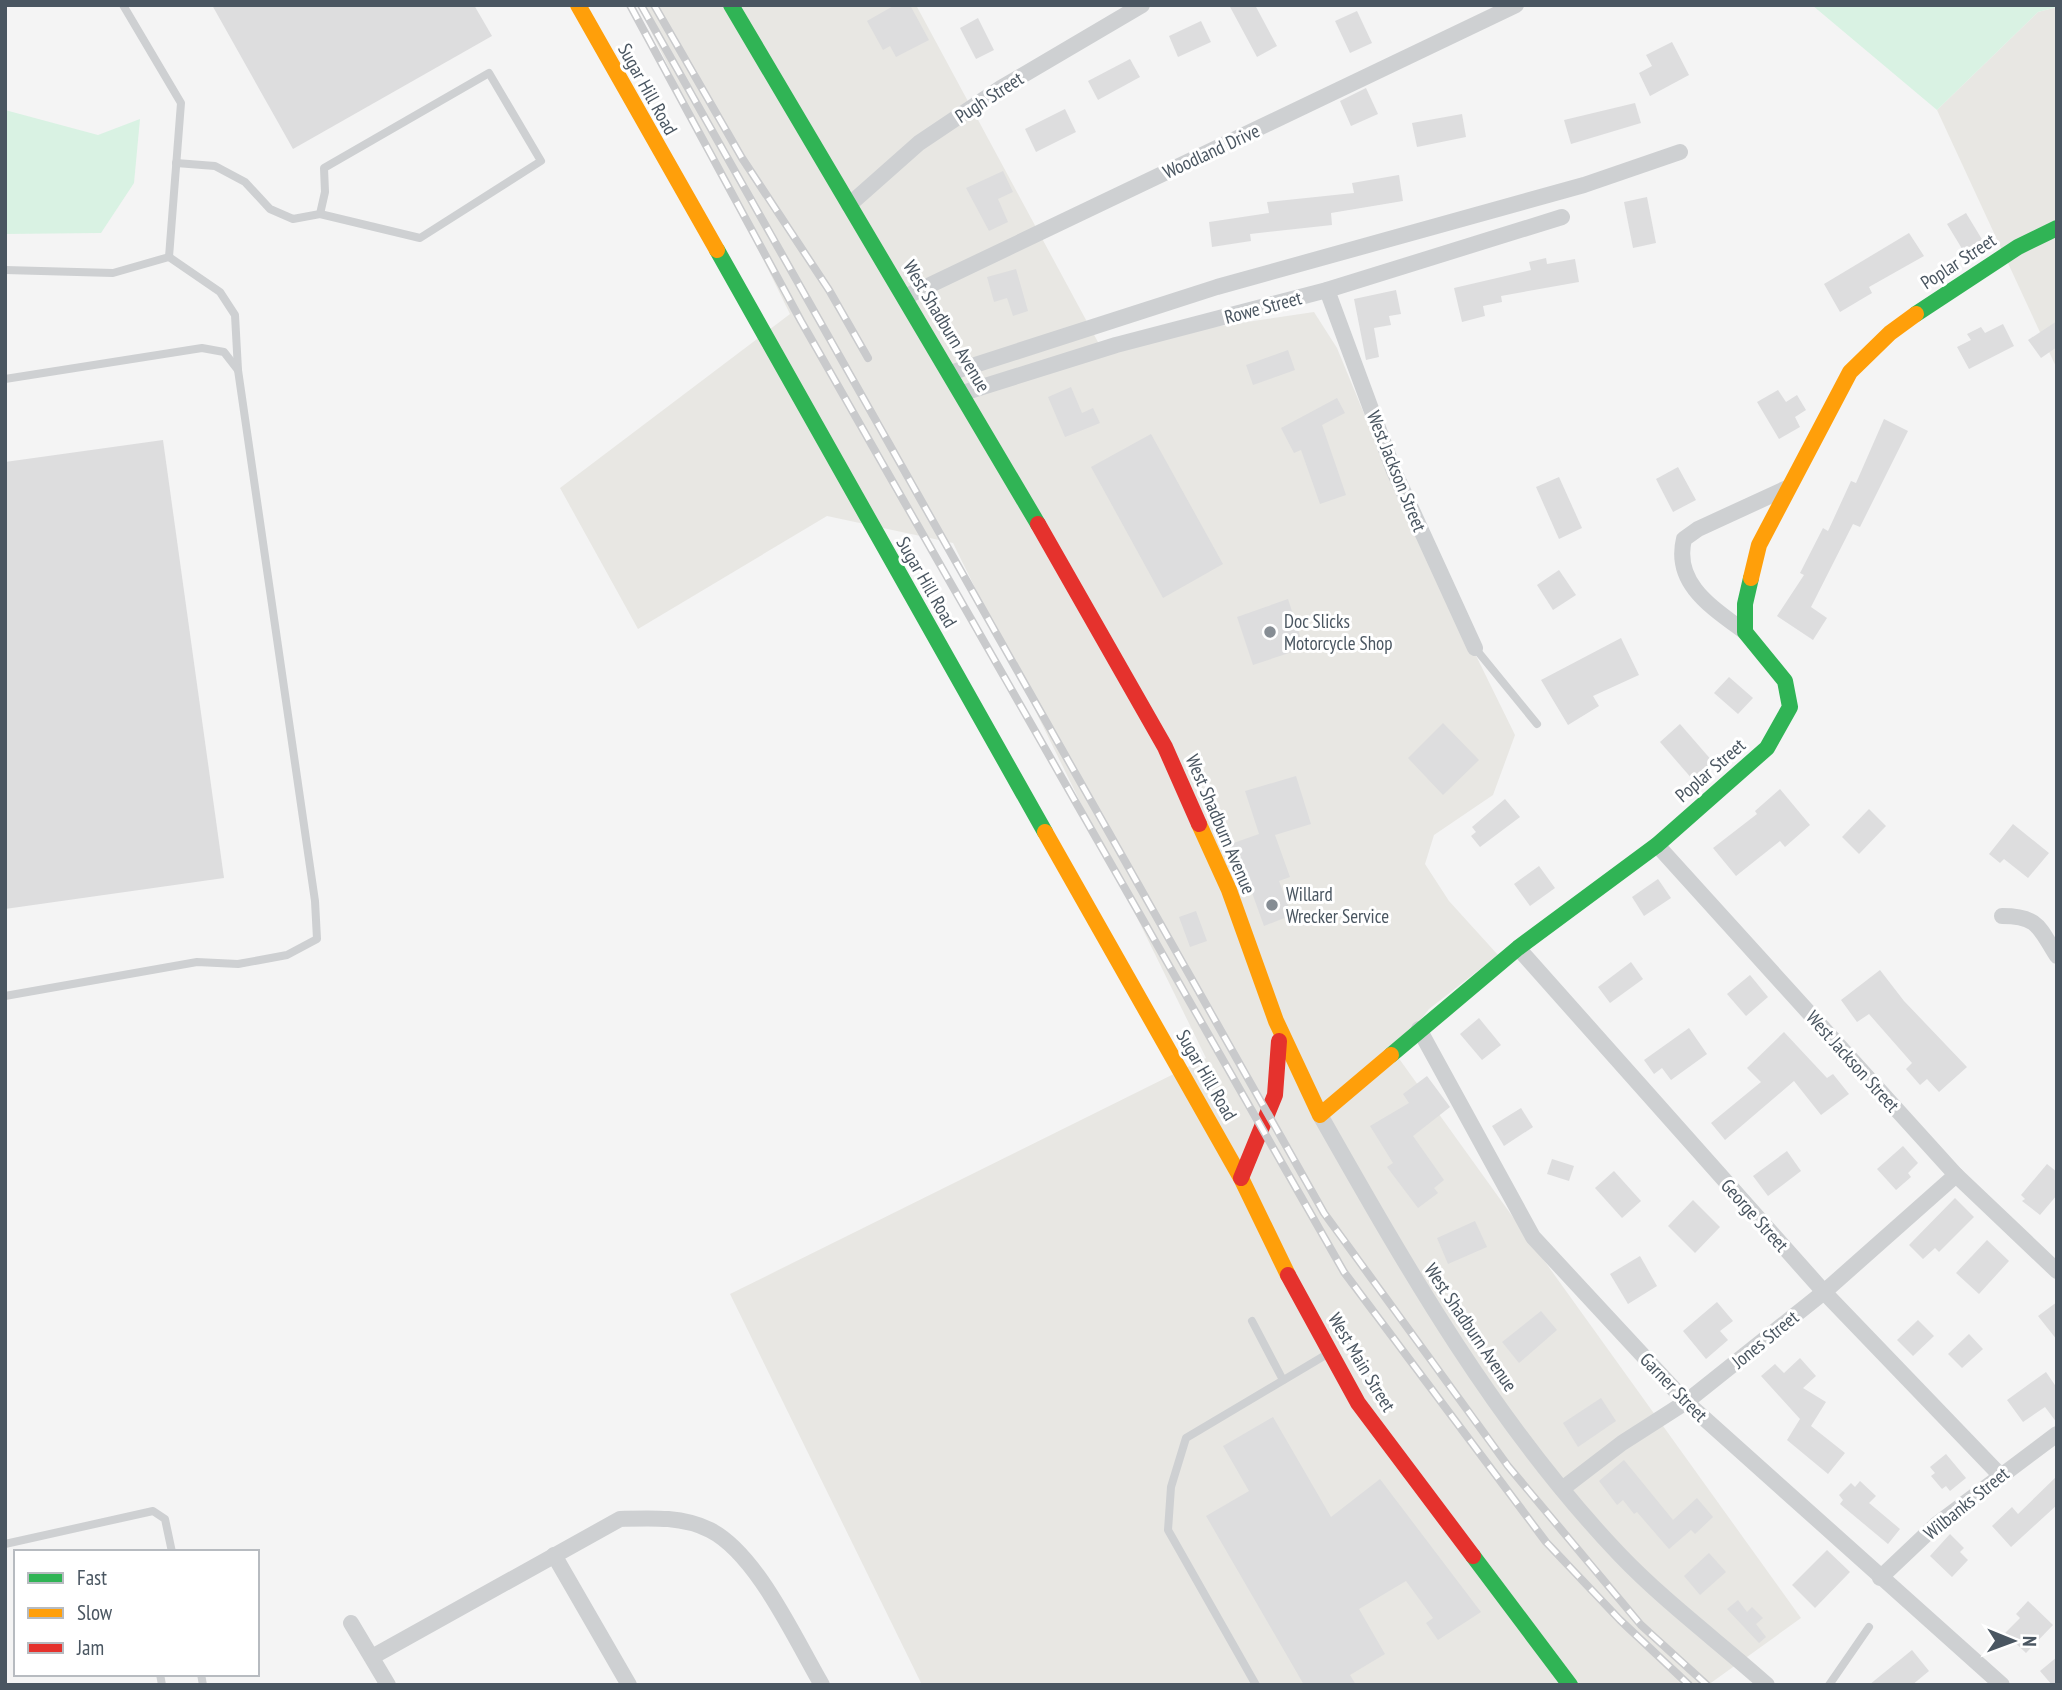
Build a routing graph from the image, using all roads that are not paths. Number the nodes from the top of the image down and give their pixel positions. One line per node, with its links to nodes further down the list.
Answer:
1 (123, 5): 7 (lane)
2 (578, 5): 33 (street, Sugar Hill Road)
3 (731, 5): 8 (street, West Shadburn Avenue)
4 (1142, 5): 8 (street, Pugh Street)
5 (1517, 5): 15 (street, Woodland Drive)
6 (1680, 152): 17 (street)
7 (176, 163): 9 (lane); 12 (lane)
8 (849, 205): 15 (street, West Shadburn Avenue)
9 (320, 214): 9 (lane)
10 (1562, 217): 14 (street, Rowe Street)
11 (2057, 228): 20 (street, Poplar Street)
12 (169, 257): 13 (lane); 16 (lane)
13 (5, 270)
14 (1327, 290): 19 (street, Rowe Street); 22 (street, West Jackson Street)
15 (905, 297): 17 (street, West Shadburn Avenue)
16 (238, 370): 18 (lane); 28 (lane)
17 (950, 373): 19 (street, West Shadburn Avenue)
18 (5, 379)
19 (963, 393): 29 (street, West Shadburn Avenue)
20 (1787, 488): 21 (street); 21 (street, Poplar Street)
21 (1745, 632): 24 (street, Poplar Street)
22 (1475, 648): 23 (lane)
23 (1537, 724)
24 (1657, 845): 26 (street, Poplar Street); 32 (street, West Jackson Street)
25 (2002, 916): 27 (street)
26 (1518, 948): 30 (street, Poplar Street); 35 (street, George Street)
27 (2057, 956)
28 (5, 996)
29 (1276, 1021): 31 (street, West Shadburn Avenue); 33 (street)
30 (1419, 1029): 31 (street, Poplar Street); 39 (street, Garner Street)
31 (1320, 1115): 42 (street, West Shadburn Avenue)
32 (1956, 1175): 34 (street, West Jackson Street); 35 (street, Jones Street)
33 (1241, 1178): 37 (street, West Main Street)
34 (2057, 1270)
35 (1824, 1292): 39 (street, Jones Street); 41 (street, George Street)
36 (1252, 1321): 38 (lane)
37 (1329, 1353): 38 (lane); 54 (street, West Main Street)
38 (1283, 1381): 53 (lane)
39 (1686, 1402): 42 (street, Jones Street); 46 (street, Garner Street)
40 (2057, 1434): 41 (street, Wilbanks Street)
41 (2000, 1475): 46 (street, Wilbanks Street)
42 (1562, 1489): 55 (street, West Shadburn Avenue)
43 (5, 1545): 44 (lane)
44 (172, 1550)
45 (554, 1555): 49 (street); 51 (street); 52 (street)
46 (1880, 1578): 57 (street, Garner Street)
47 (351, 1623): 49 (street)
48 (1869, 1627): 56 (lane)
49 (372, 1657): 50 (street)
50 (388, 1685)
51 (629, 1685)
52 (822, 1685)
53 (1256, 1685)
54 (1570, 1685)
55 (1767, 1685)
56 (1829, 1685)
57 (2002, 1685)

